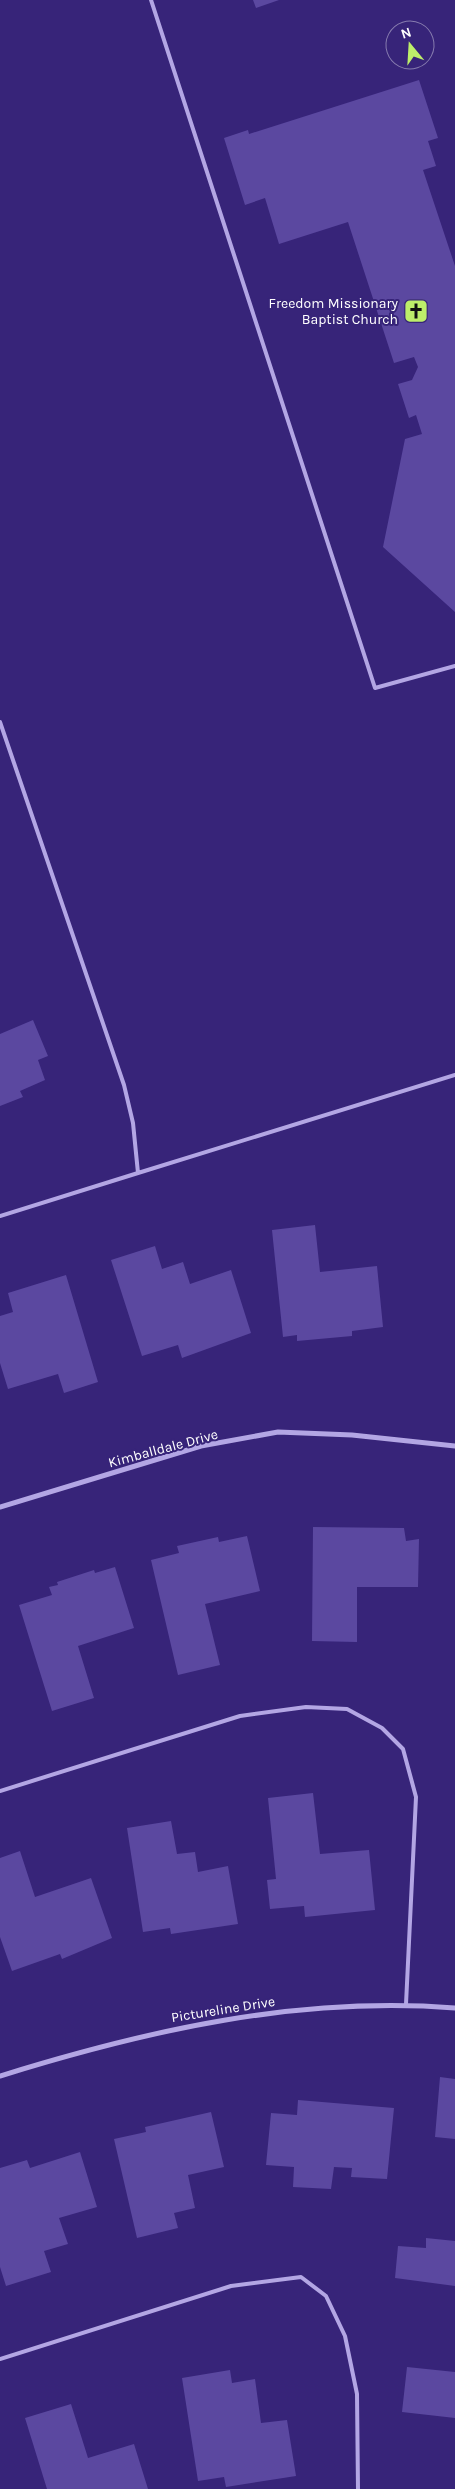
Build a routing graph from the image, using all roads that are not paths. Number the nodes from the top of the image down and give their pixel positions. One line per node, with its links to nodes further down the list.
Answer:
1 (151, 0): 2 (lane)
2 (455, 666)
3 (0, 722): 5 (lane)
4 (455, 1075): 5 (lane)
5 (138, 1173): 6 (lane)
6 (0, 1216)
7 (455, 1446): 8 (street, Kimballdale Drive)
8 (0, 1507)
9 (0, 1791): 10 (lane)
10 (406, 2004): 11 (street, Pictureline Drive); 12 (street, Pictureline Drive)
11 (455, 2008)
12 (0, 2076)
13 (0, 2359): 14 (lane)
14 (358, 2489)

